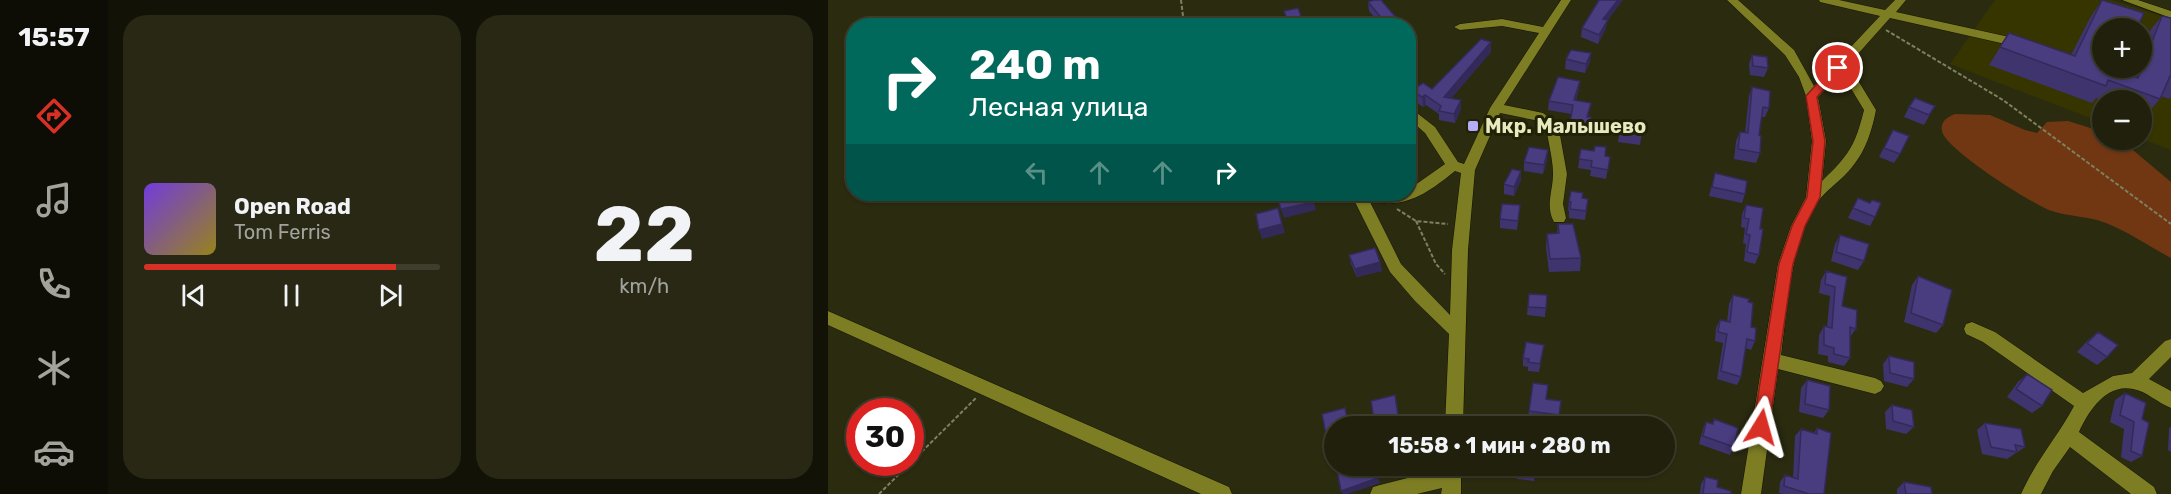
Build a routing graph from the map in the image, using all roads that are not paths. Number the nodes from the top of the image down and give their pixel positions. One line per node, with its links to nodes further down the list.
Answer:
1 (1566, 0): 9 (street)
2 (1732, 0): 12 (street)
3 (1824, 0): 6 (street)
4 (1901, 0): 6 (street)
5 (2127, 0): 7 (street)
6 (1887, 15): 10 (street); 11 (street)
7 (2171, 15)
8 (1460, 27): 9 (street)
9 (1544, 32): 13 (street)
10 (2031, 46)
11 (1851, 53): 12 (street); 18 (street)
12 (1812, 96): 18 (street)
13 (1496, 108): 16 (street); 20 (street)
14 (1416, 117): 15 (street)
15 (1453, 165): 16 (street); 17 (street)
16 (1468, 170): 23 (street)
17 (1416, 191)
18 (1813, 197): 25 (street)
19 (1362, 201): 23 (street)
20 (1559, 218)
21 (828, 318): 33 (street)
22 (1972, 329): 29 (street)
23 (1456, 330): 30 (street)
24 (2171, 346): 26 (street)
25 (1771, 360): 27 (street); 35 (street)
26 (2136, 381): 28 (street); 29 (street)
27 (1875, 386)
28 (2171, 400)
29 (2084, 403): 31 (street)
30 (1454, 416)
31 (2068, 435): 36 (street); 37 (street)
32 (1452, 478): 34 (street)
33 (1222, 494)
34 (1380, 494)
35 (1751, 494)
36 (2031, 494)
37 (2147, 494)

